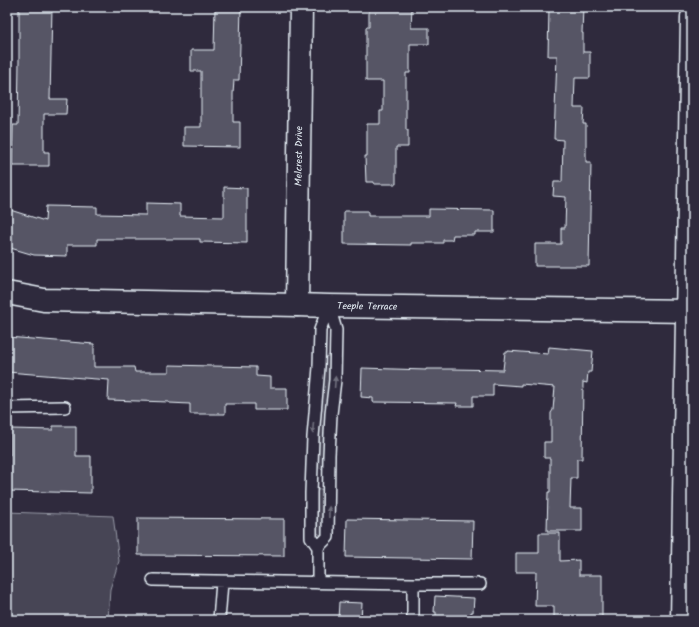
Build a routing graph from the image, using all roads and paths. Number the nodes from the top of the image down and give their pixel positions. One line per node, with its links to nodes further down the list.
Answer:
1 (301, 7): 4 (street, Melcrest Drive)
2 (692, 17): 6 (street)
3 (7, 293): 4 (street, Teeple Terrace)
4 (297, 305): 5 (street, Teeple Terrace)
5 (329, 306): 6 (street, Teeple Terrace); 9 (lane, one-way to 9); 10 (lane, one-way to 5)
6 (690, 311): 19 (street)
7 (65, 407): 8 (lane)
8 (7, 408)
9 (311, 478): 10 (lane); 11 (lane)
10 (329, 478): 11 (lane, one-way to 10)
11 (318, 547): 14 (lane)
12 (153, 580): 13 (lane)
13 (222, 582): 14 (lane); 17 (lane)
14 (318, 582): 15 (lane)
15 (413, 584): 16 (lane); 18 (lane)
16 (480, 584)
17 (219, 620)
18 (413, 620)
19 (682, 620)

